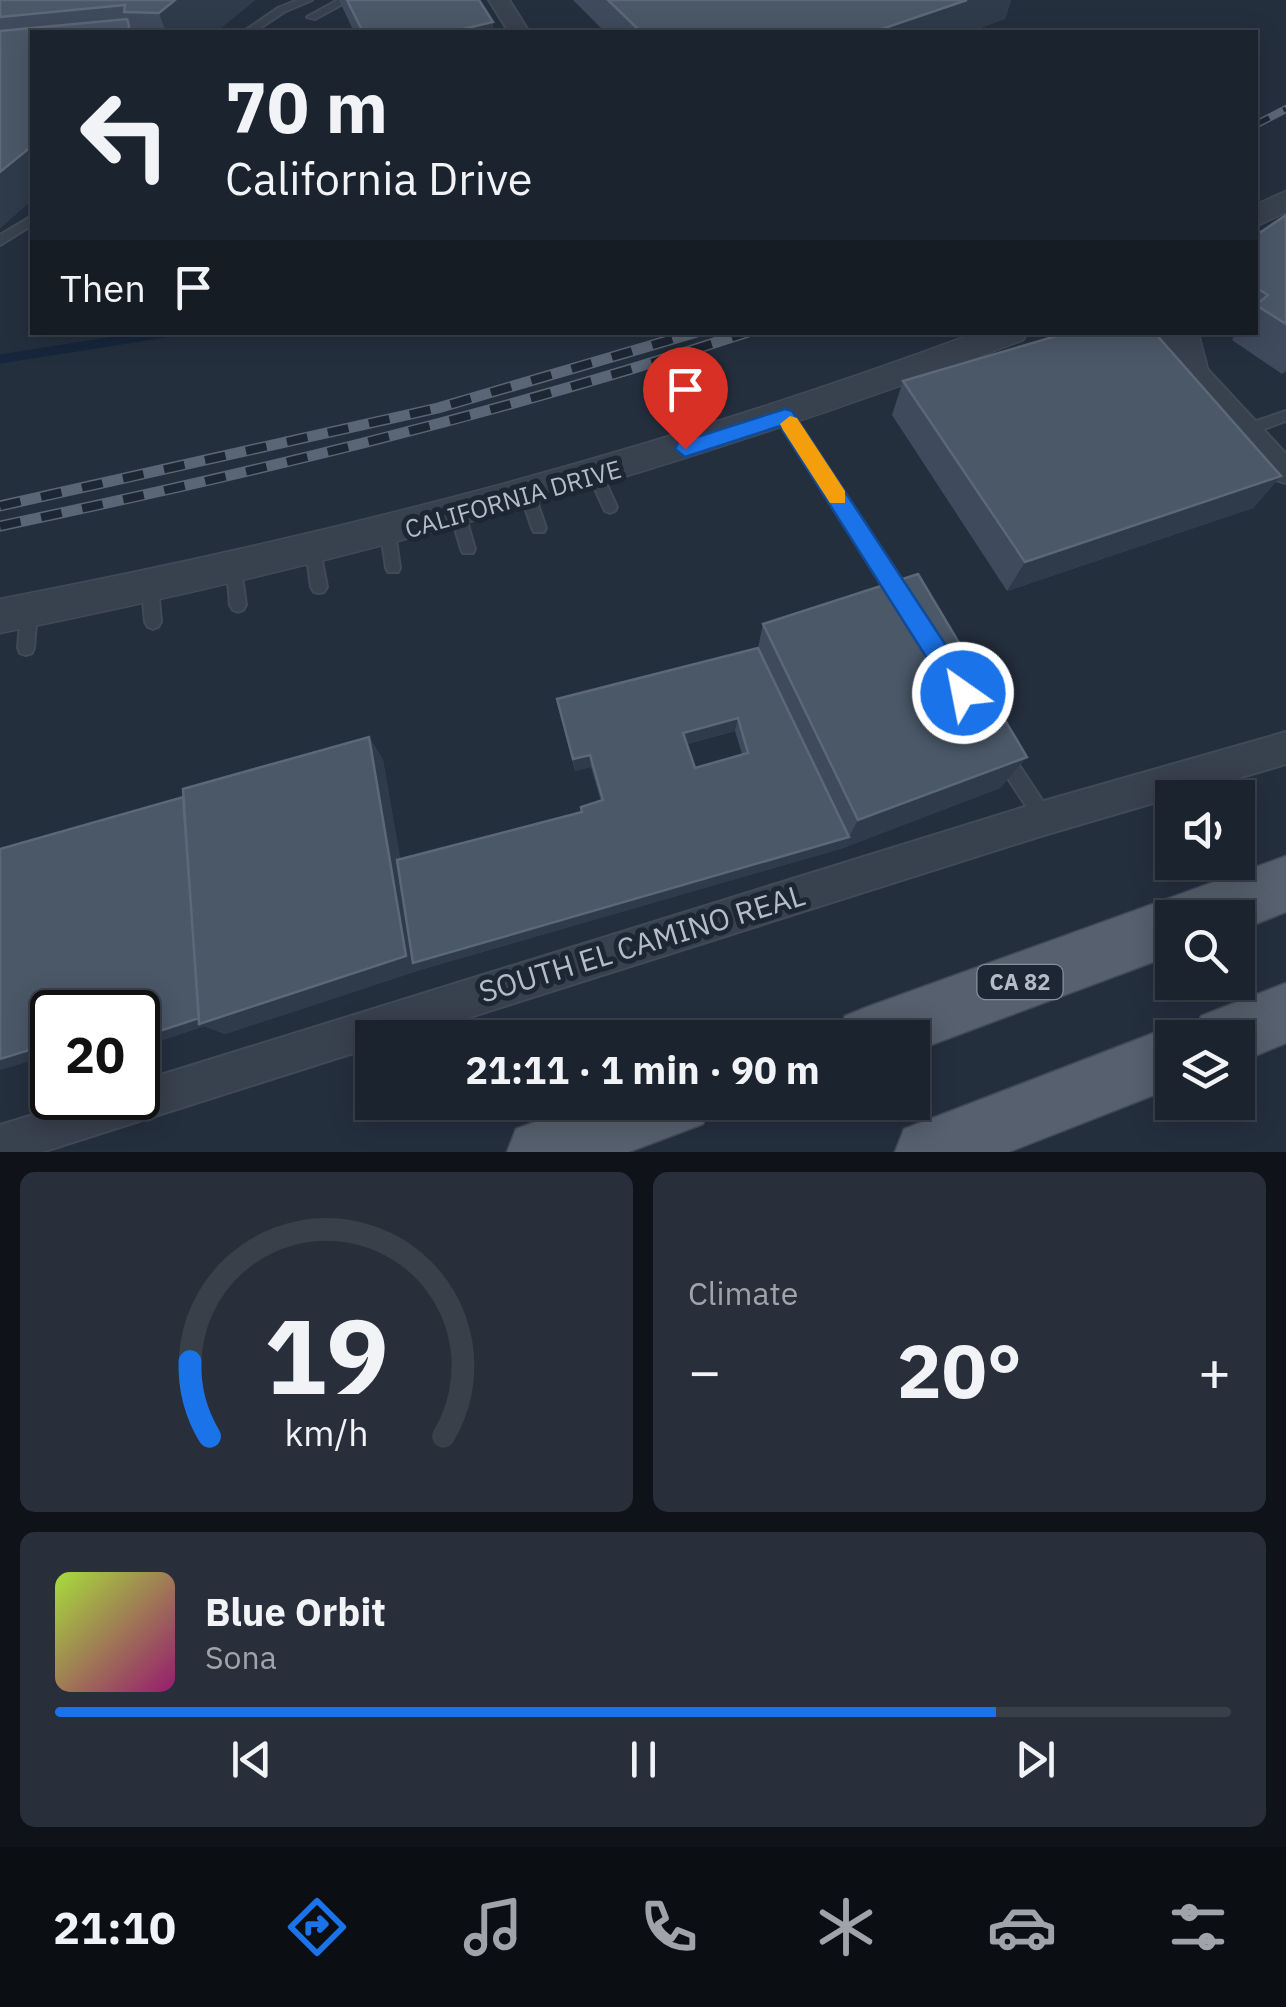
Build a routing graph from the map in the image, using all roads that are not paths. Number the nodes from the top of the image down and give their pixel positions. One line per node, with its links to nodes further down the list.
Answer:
1 (270, 0): 5 (lane)
2 (307, 0): 5 (lane)
3 (344, 0): 6 (lane)
4 (498, 0): 8 (street)
5 (281, 10): 7 (lane)
6 (312, 17)
7 (251, 30)
8 (519, 30)
9 (30, 222): 10 (lane)
10 (0, 240)
11 (1004, 335): 15 (street, CALIFORNIA DRIVE)
12 (1159, 335): 14 (street)
13 (1183, 335): 14 (street)
14 (1192, 370): 17 (street)
15 (785, 416): 19 (street, CALIFORNIA DRIVE); 23 (lane)
16 (1286, 416): 17 (lane)
17 (1247, 430): 18 (street)
18 (1286, 472)
19 (458, 515): 20 (lane); 21 (street, CALIFORNIA DRIVE)
20 (468, 550)
21 (234, 569): 22 (lane); 24 (street, CALIFORNIA DRIVE)
22 (238, 605)
23 (910, 610)
24 (14, 613): 25 (lane)
25 (26, 648)
26 (995, 743): 28 (lane)
27 (1286, 748): 28 (street, SOUTH EL CAMINO REAL)
28 (1044, 818): 37 (street, SOUTH EL CAMINO REAL)
29 (1286, 884): 30 (main road)
30 (1244, 900)
31 (1155, 932): 33 (main road, CA 82)
32 (1286, 1013): 34 (main road)
33 (916, 1020)
34 (1255, 1026)
35 (1155, 1064): 38 (main road)
36 (630, 1120): 39 (main road)
37 (0, 1145)
38 (958, 1145)
39 (539, 1152)

